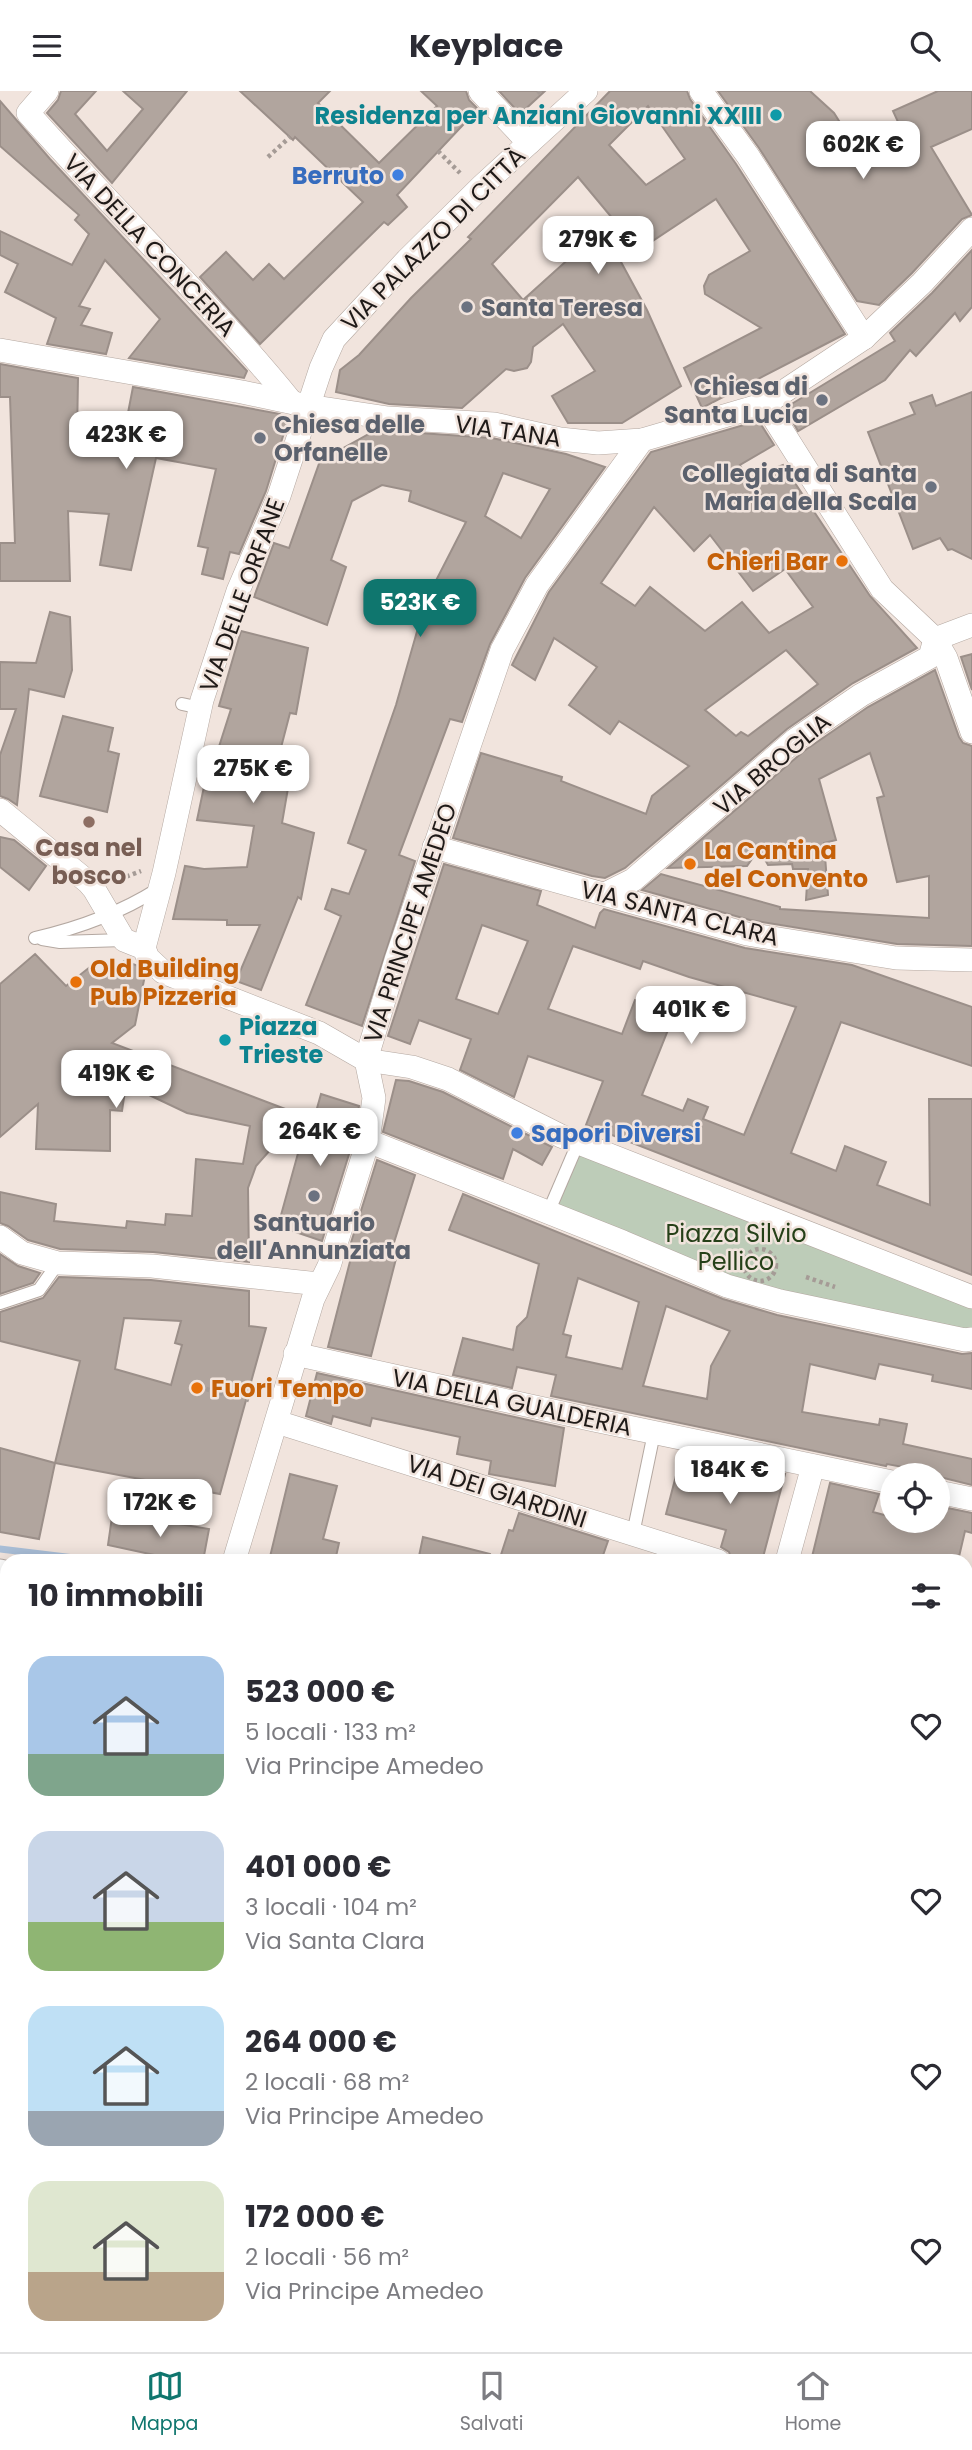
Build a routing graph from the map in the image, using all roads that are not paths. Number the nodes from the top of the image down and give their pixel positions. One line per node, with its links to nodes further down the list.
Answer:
1 (47, 91): 9 (street, VIA DELLA CONCERIA)
2 (480, 91): 5 (street)
3 (586, 91): 5 (street, VIA PALAZZO DI CITTÀ)
4 (701, 91): 7 (street)
5 (529, 143): 9 (street, VIA PALAZZO DI CITTÀ)
6 (972, 229): 7 (street, VIA TANA)
7 (864, 338): 10 (street, VIA TANA)
8 (0, 350): 9 (street, VIA TANA)
9 (299, 403): 11 (street, VIA TANA); 17 (street, VIA DELLE ORFANE)
10 (765, 404): 11 (street, VIA TANA); 13 (street)
11 (642, 440): 16 (street, VIA PRINCIPE AMEDEO)
12 (972, 625): 13 (street)
13 (935, 639): 14 (street); 18 (street, VIA BROGLIA)
14 (972, 733)
15 (0, 810): 19 (street)
16 (434, 847): 18 (street, VIA SANTA CLARA); 22 (street, VIA PRINCIPE AMEDEO)
17 (161, 887): 19 (lane); 20 (street, VIA DELLE ORFANE)
18 (607, 893): 21 (street, VIA SANTA CLARA)
19 (109, 915): 20 (street); 20 (lane)
20 (134, 944): 22 (street)
21 (972, 960)
22 (366, 1060): 23 (street, VIA PRINCIPE AMEDEO); 24 (street)
23 (368, 1141): 25 (street); 28 (street, VIA PRINCIPE AMEDEO)
24 (578, 1143): 25 (lane); 29 (street)
25 (548, 1213): 31 (street)
26 (0, 1237): 27 (street)
27 (58, 1263): 28 (street); 30 (lane)
28 (319, 1284): 32 (street, VIA PRINCIPE AMEDEO)
29 (972, 1297)
30 (0, 1303)
31 (972, 1339)
32 (295, 1354): 33 (street, VIA PRINCIPE AMEDEO); 34 (street, VIA DELLA GUALDERIA)
33 (277, 1422): 39 (street, VIA DEI GIARDINI); 40 (street, VIA PRINCIPE AMEDEO)
34 (653, 1433): 35 (street, VIA DELLA GUALDERIA); 39 (lane)
35 (813, 1466): 36 (street, VIA DELLA GUALDERIA); 42 (street)
36 (880, 1480)
37 (950, 1494): 38 (street)
38 (972, 1499)
39 (633, 1534): 41 (street, VIA DEI GIARDINI)
40 (236, 1554)
41 (696, 1554)
42 (790, 1554)

